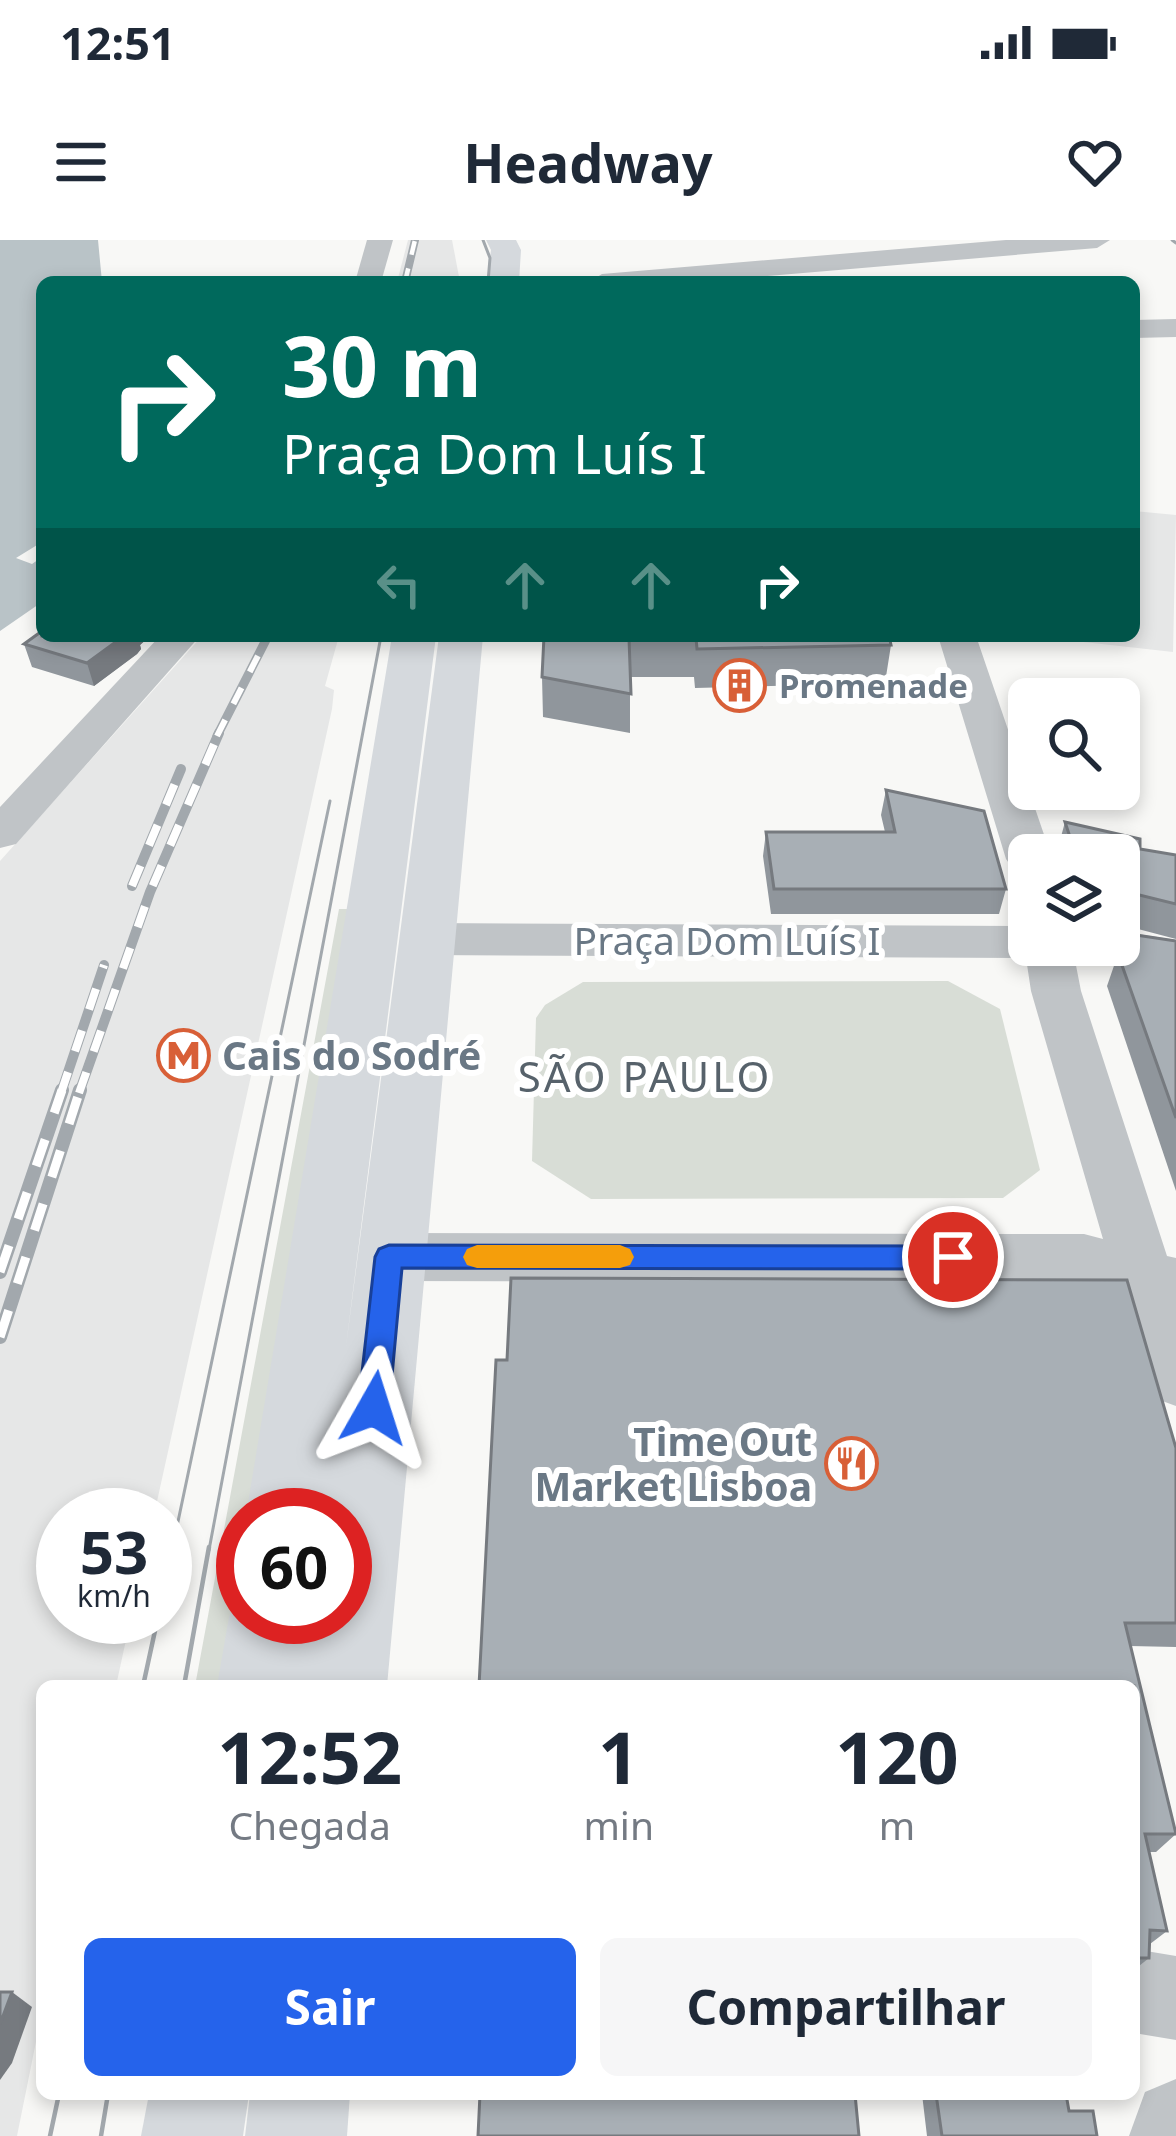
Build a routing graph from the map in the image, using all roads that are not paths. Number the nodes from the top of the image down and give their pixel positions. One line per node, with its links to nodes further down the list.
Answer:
1 (380, 240): 7 (street)
2 (501, 240): 8 (main road)
3 (519, 240): 9 (main road)
4 (1097, 240): 5 (street)
5 (1036, 242): 6 (street)
6 (841, 261): 10 (street)
7 (370, 276)
8 (504, 276)
9 (524, 276)
10 (670, 276)
11 (1176, 328): 12 (street)
12 (1140, 329)
13 (176, 642): 18 (street)
14 (414, 642): 20 (main road)
15 (460, 642): 20 (main road)
16 (933, 642): 17 (street)
17 (962, 651): 19 (street)
18 (0, 834)
19 (1021, 834)
20 (396, 940): 21 (street, Praça Dom Luís I); 25 (main road); 26 (main road)
21 (1008, 942)
22 (1140, 950): 23 (street)
23 (1176, 956)
24 (1052, 966): 27 (street)
25 (344, 1096): 26 (main road); 29 (main road)
26 (389, 1257): 27 (street); 32 (main road)
27 (1158, 1277): 28 (street)
28 (1176, 1379)
29 (289, 1488)
30 (266, 1644): 31 (main road)
31 (261, 1680)
32 (345, 1680)
33 (1140, 1992): 34 (street)
34 (1176, 1998)
35 (198, 2100): 38 (main road)
36 (299, 2100): 39 (main road)
37 (1176, 2123): 40 (street)
38 (192, 2136)
39 (296, 2136)
40 (1173, 2136)

